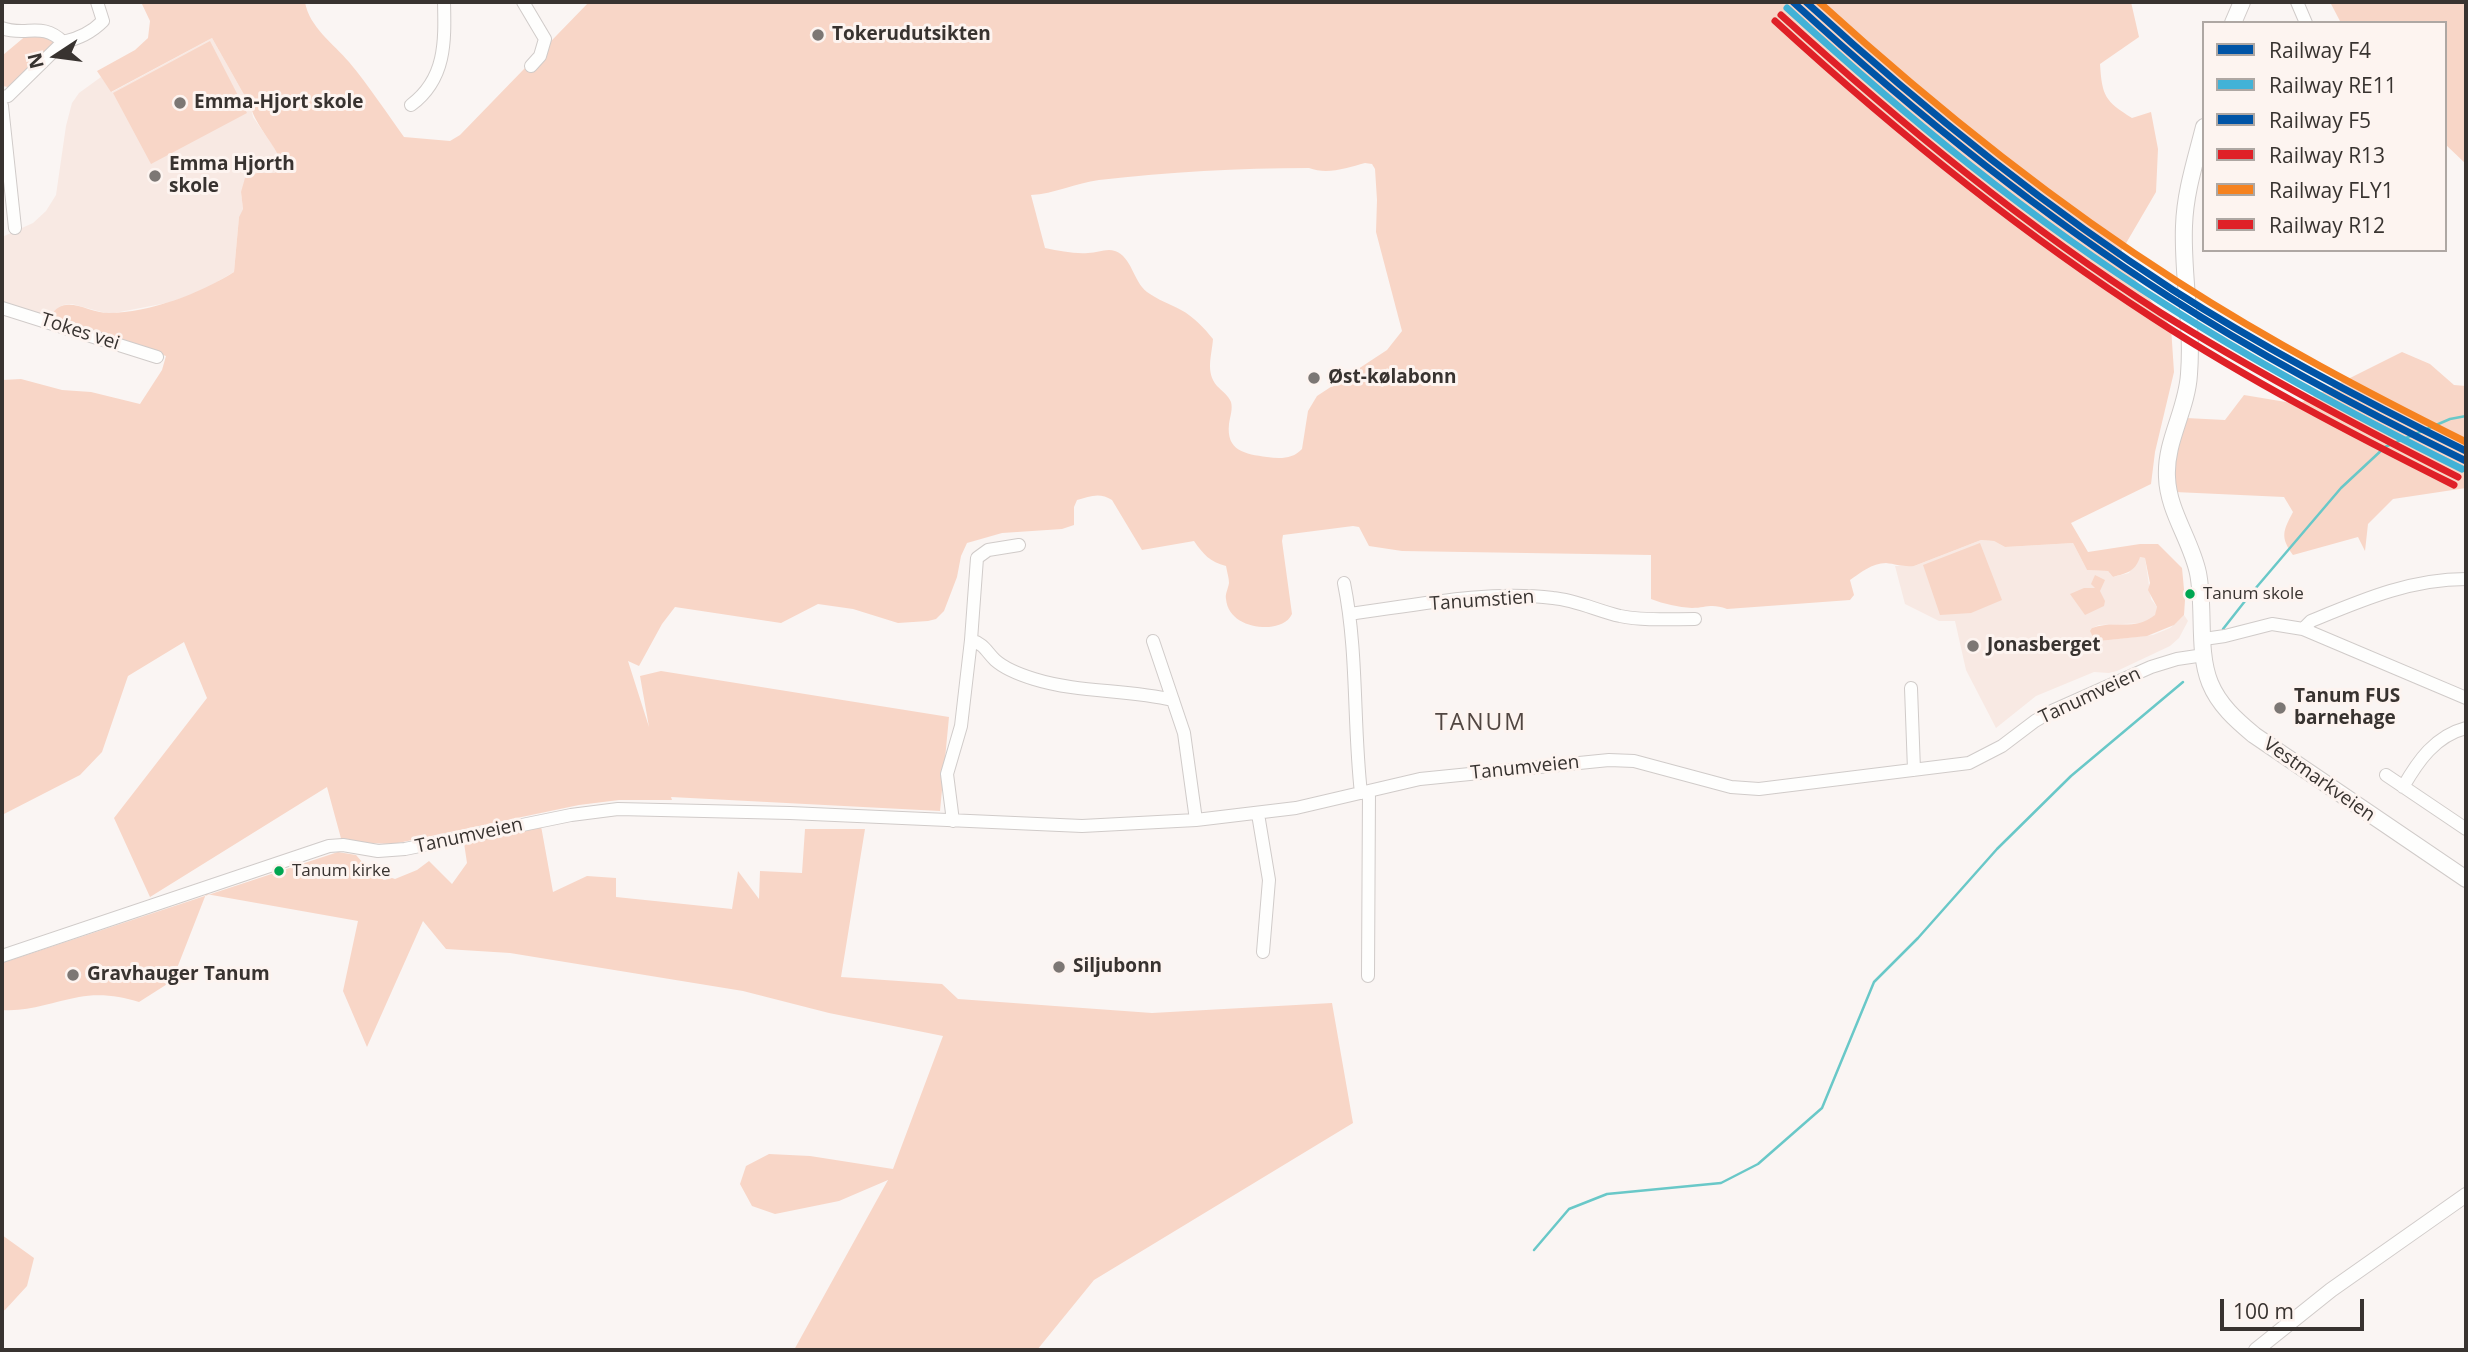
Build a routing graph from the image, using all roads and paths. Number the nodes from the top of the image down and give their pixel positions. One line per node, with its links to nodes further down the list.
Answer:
1 (97, 2): 9 (street)
2 (444, 2): 12 (street)
3 (523, 2): 10 (street)
4 (2242, 2): 6 (main road)
5 (2297, 2): 7 (street)
6 (2235, 21)
7 (2305, 21)
8 (2, 29): 9 (street)
9 (63, 42): 11 (street)
10 (531, 66)
11 (2, 97)
12 (411, 105)
13 (2, 106): 15 (street)
14 (2202, 135): 26 (main road)
15 (15, 228)
16 (2, 308): 17 (street, Tokes vei)
17 (158, 357)
18 (1019, 545): 24 (street)
19 (2466, 579): 23 (street)
20 (1344, 583): 21 (street)
21 (1350, 614): 22 (street, Tanumstien); 34 (street)
22 (1695, 619)
23 (2303, 629): 26 (street, Tanumveien); 28 (street, Tanumveien)
24 (971, 640): 29 (street); 37 (street)
25 (1153, 641): 29 (street)
26 (2204, 647): 31 (street, Tanumveien); 39 (main road, Vestmarkveien)
27 (1911, 688): 31 (street)
28 (2466, 698)
29 (1173, 700): 36 (street)
30 (2466, 728): 33 (street)
31 (1914, 770): 34 (street, Tanumveien)
32 (2386, 775): 33 (street)
33 (2403, 787): 38 (street)
34 (1365, 792): 35 (street, Tanumveien); 42 (street)
35 (1258, 814): 36 (street, Tanumveien); 40 (street)
36 (1196, 820): 37 (street, Tanumveien)
37 (953, 821): 41 (street, Tanumveien)
38 (2466, 829)
39 (2466, 879)
40 (1263, 952)
41 (2, 956)
42 (1368, 976)
43 (2466, 1195): 44 (street)
44 (2256, 1350)

